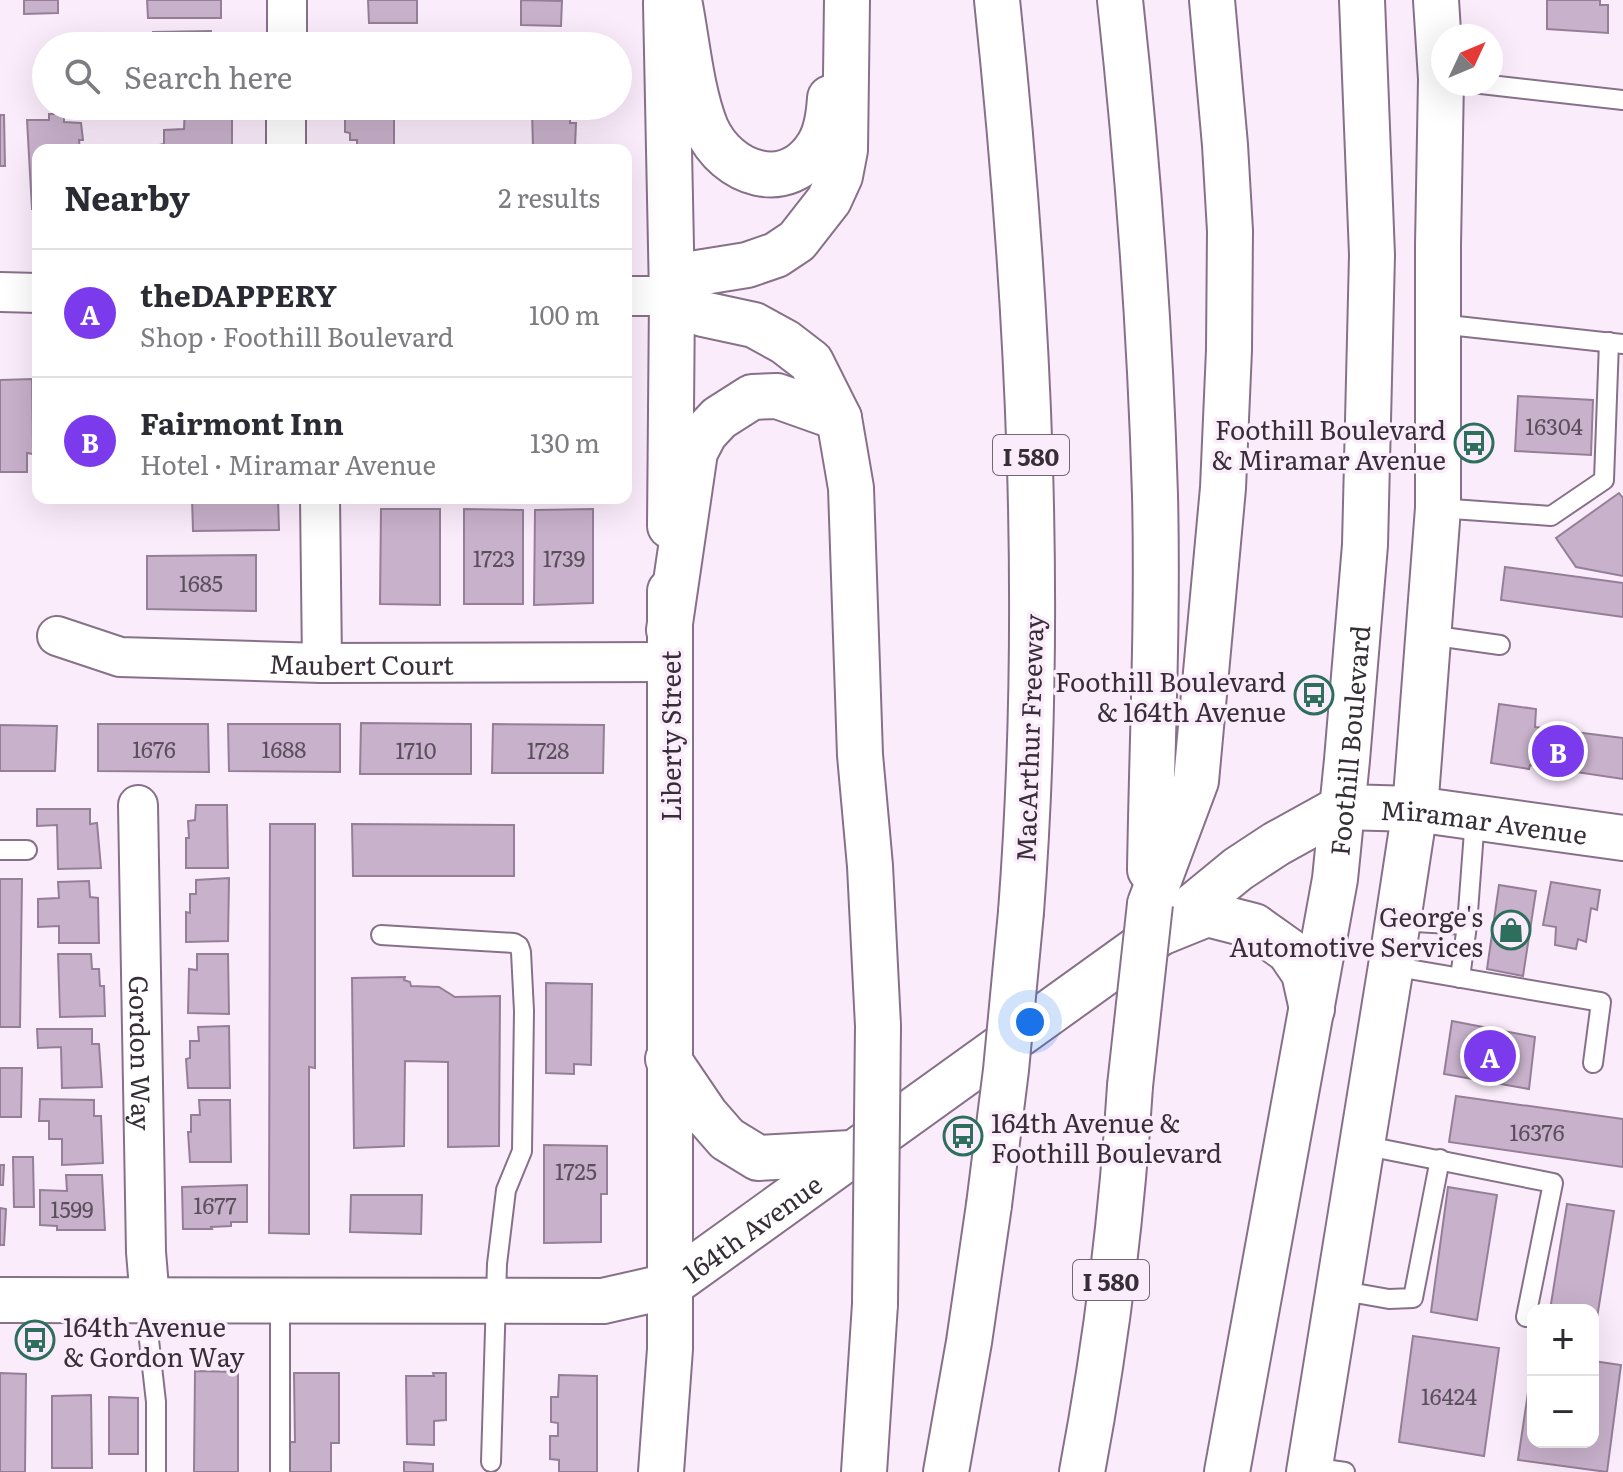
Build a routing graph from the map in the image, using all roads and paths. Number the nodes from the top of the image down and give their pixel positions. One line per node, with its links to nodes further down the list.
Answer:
1 (287, 0): 12 (street)
2 (666, 0): 21 (main road, Liberty Street)
3 (679, 0): 4 (main road)
4 (841, 0)
5 (847, 0): 21 (main road)
6 (997, 0): 65 (main road, MacArthur Freeway / I 580, bridge)
7 (1120, 0): 40 (main road, I 580)
8 (1212, 0): 40 (main road)
9 (1362, 0): 22 (main road, Foothill Boulevard)
10 (1436, 0): 11 (main road)
11 (1442, 24)
12 (287, 32)
13 (1503, 86): 15 (lane)
14 (1454, 96): 23 (main road)
15 (1623, 100)
16 (286, 120): 17 (street)
17 (286, 144)
18 (0, 292): 19 (street)
19 (32, 293)
20 (632, 296): 21 (street)
21 (672, 296): 25 (main road); 31 (main road, Liberty Street)
22 (1371, 301): 23 (main road); 34 (main road, Foothill Boulevard)
23 (1439, 315): 24 (lane); 27 (main road)
24 (1616, 343): 27 (lane)
25 (839, 418): 31 (main road); 64 (main road, bridge)
26 (320, 504): 32 (street)
27 (1438, 508): 28 (main road)
28 (1429, 635): 30 (lane); 35 (main road)
29 (57, 636): 32 (street, Maubert Court)
30 (1500, 645)
31 (670, 646): 32 (street, Maubert Court); 47 (main road, Liberty Street)
32 (322, 663)
33 (138, 805): 55 (street, Gordon Way)
34 (1343, 807): 35 (main road, Miramar Avenue); 40 (main road, 164th Avenue); 46 (main road, Foothill Boulevard)
35 (1415, 809): 36 (main road, Miramar Avenue); 41 (main road)
36 (1475, 817): 37 (main road, Miramar Avenue); 42 (lane)
37 (1623, 838)
38 (0, 850): 39 (lane)
39 (27, 850)
40 (1155, 918): 46 (main road); 50 (main road, 164th Avenue); 66 (main road, I 580, bridge)
41 (1398, 921): 42 (lane); 44 (main road)
42 (1467, 925): 45 (lane)
43 (381, 935): 57 (lane)
44 (1391, 966): 45 (lane); 49 (main road)
45 (1460, 978): 48 (lane)
46 (1313, 1010): 67 (main road, Foothill Boulevard)
47 (668, 1059): 50 (main road); 52 (main road, Liberty Street)
48 (1593, 1063)
49 (1362, 1145): 51 (lane); 53 (main road)
50 (851, 1153): 52 (main road, 164th Avenue)
51 (1440, 1159): 53 (lane); 58 (lane)
52 (669, 1286): 57 (main road, 164th Avenue); 63 (main road, Liberty Street)
53 (1338, 1290): 60 (main road)
54 (0, 1300): 55 (main road, 164th Avenue)
55 (150, 1300): 56 (main road, 164th Avenue); 61 (lane)
56 (280, 1300): 57 (main road, 164th Avenue); 62 (lane)
57 (495, 1301): 59 (lane)
58 (1526, 1317)
59 (491, 1462)
60 (1321, 1470)
61 (156, 1472)
62 (280, 1472)
63 (661, 1472)
64 (864, 1472)
65 (946, 1472)
66 (1082, 1472)
67 (1227, 1472)

